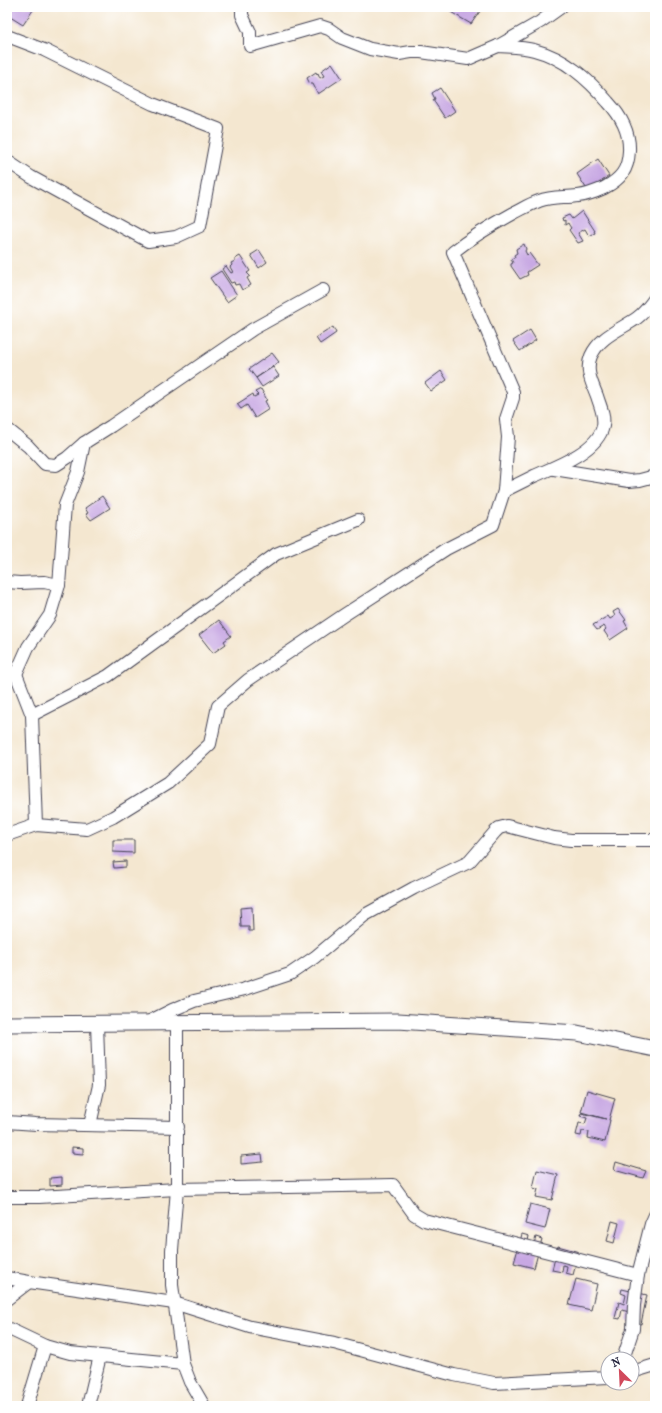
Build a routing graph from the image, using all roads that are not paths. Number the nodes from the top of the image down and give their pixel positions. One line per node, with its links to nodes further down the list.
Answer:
1 (561, 7): 3 (street)
2 (244, 10): 5 (street)
3 (518, 35): 5 (street); 6 (street)
4 (7, 38): 7 (street)
5 (498, 46): 6 (street)
6 (534, 50): 14 (street)
7 (9, 167)
8 (323, 290): 11 (street)
9 (655, 298): 12 (street)
10 (7, 429): 11 (street)
11 (84, 443): 17 (street)
12 (554, 469): 13 (street); 14 (street)
13 (655, 476)
14 (504, 491): 20 (street)
15 (358, 520): 19 (street)
16 (7, 582): 17 (street)
17 (59, 585): 18 (street)
18 (12, 673): 19 (street)
19 (32, 715): 20 (street)
20 (36, 825): 21 (street)
21 (7, 835)
22 (655, 840): 23 (street)
23 (148, 1022): 24 (street); 25 (street)
24 (177, 1022): 27 (street); 30 (street)
25 (97, 1023): 26 (street); 29 (street)
26 (7, 1024)
27 (655, 1049)
28 (7, 1122): 29 (street)
29 (90, 1125): 30 (street)
30 (178, 1127): 31 (street)
31 (177, 1189): 32 (street); 34 (street); 38 (street)
32 (7, 1196)
33 (655, 1215): 34 (street)
34 (638, 1275): 41 (street)
35 (7, 1278): 36 (street)
36 (29, 1282): 37 (street); 38 (street)
37 (7, 1299)
38 (174, 1303): 43 (street); 46 (street)
39 (7, 1328): 40 (street)
40 (45, 1346): 42 (street); 47 (street)
41 (626, 1351)
42 (100, 1356): 43 (street); 48 (street)
43 (183, 1364): 49 (street)
44 (655, 1365): 45 (street)
45 (640, 1370)
46 (600, 1377)
47 (27, 1406)
48 (88, 1406)
49 (204, 1406)

